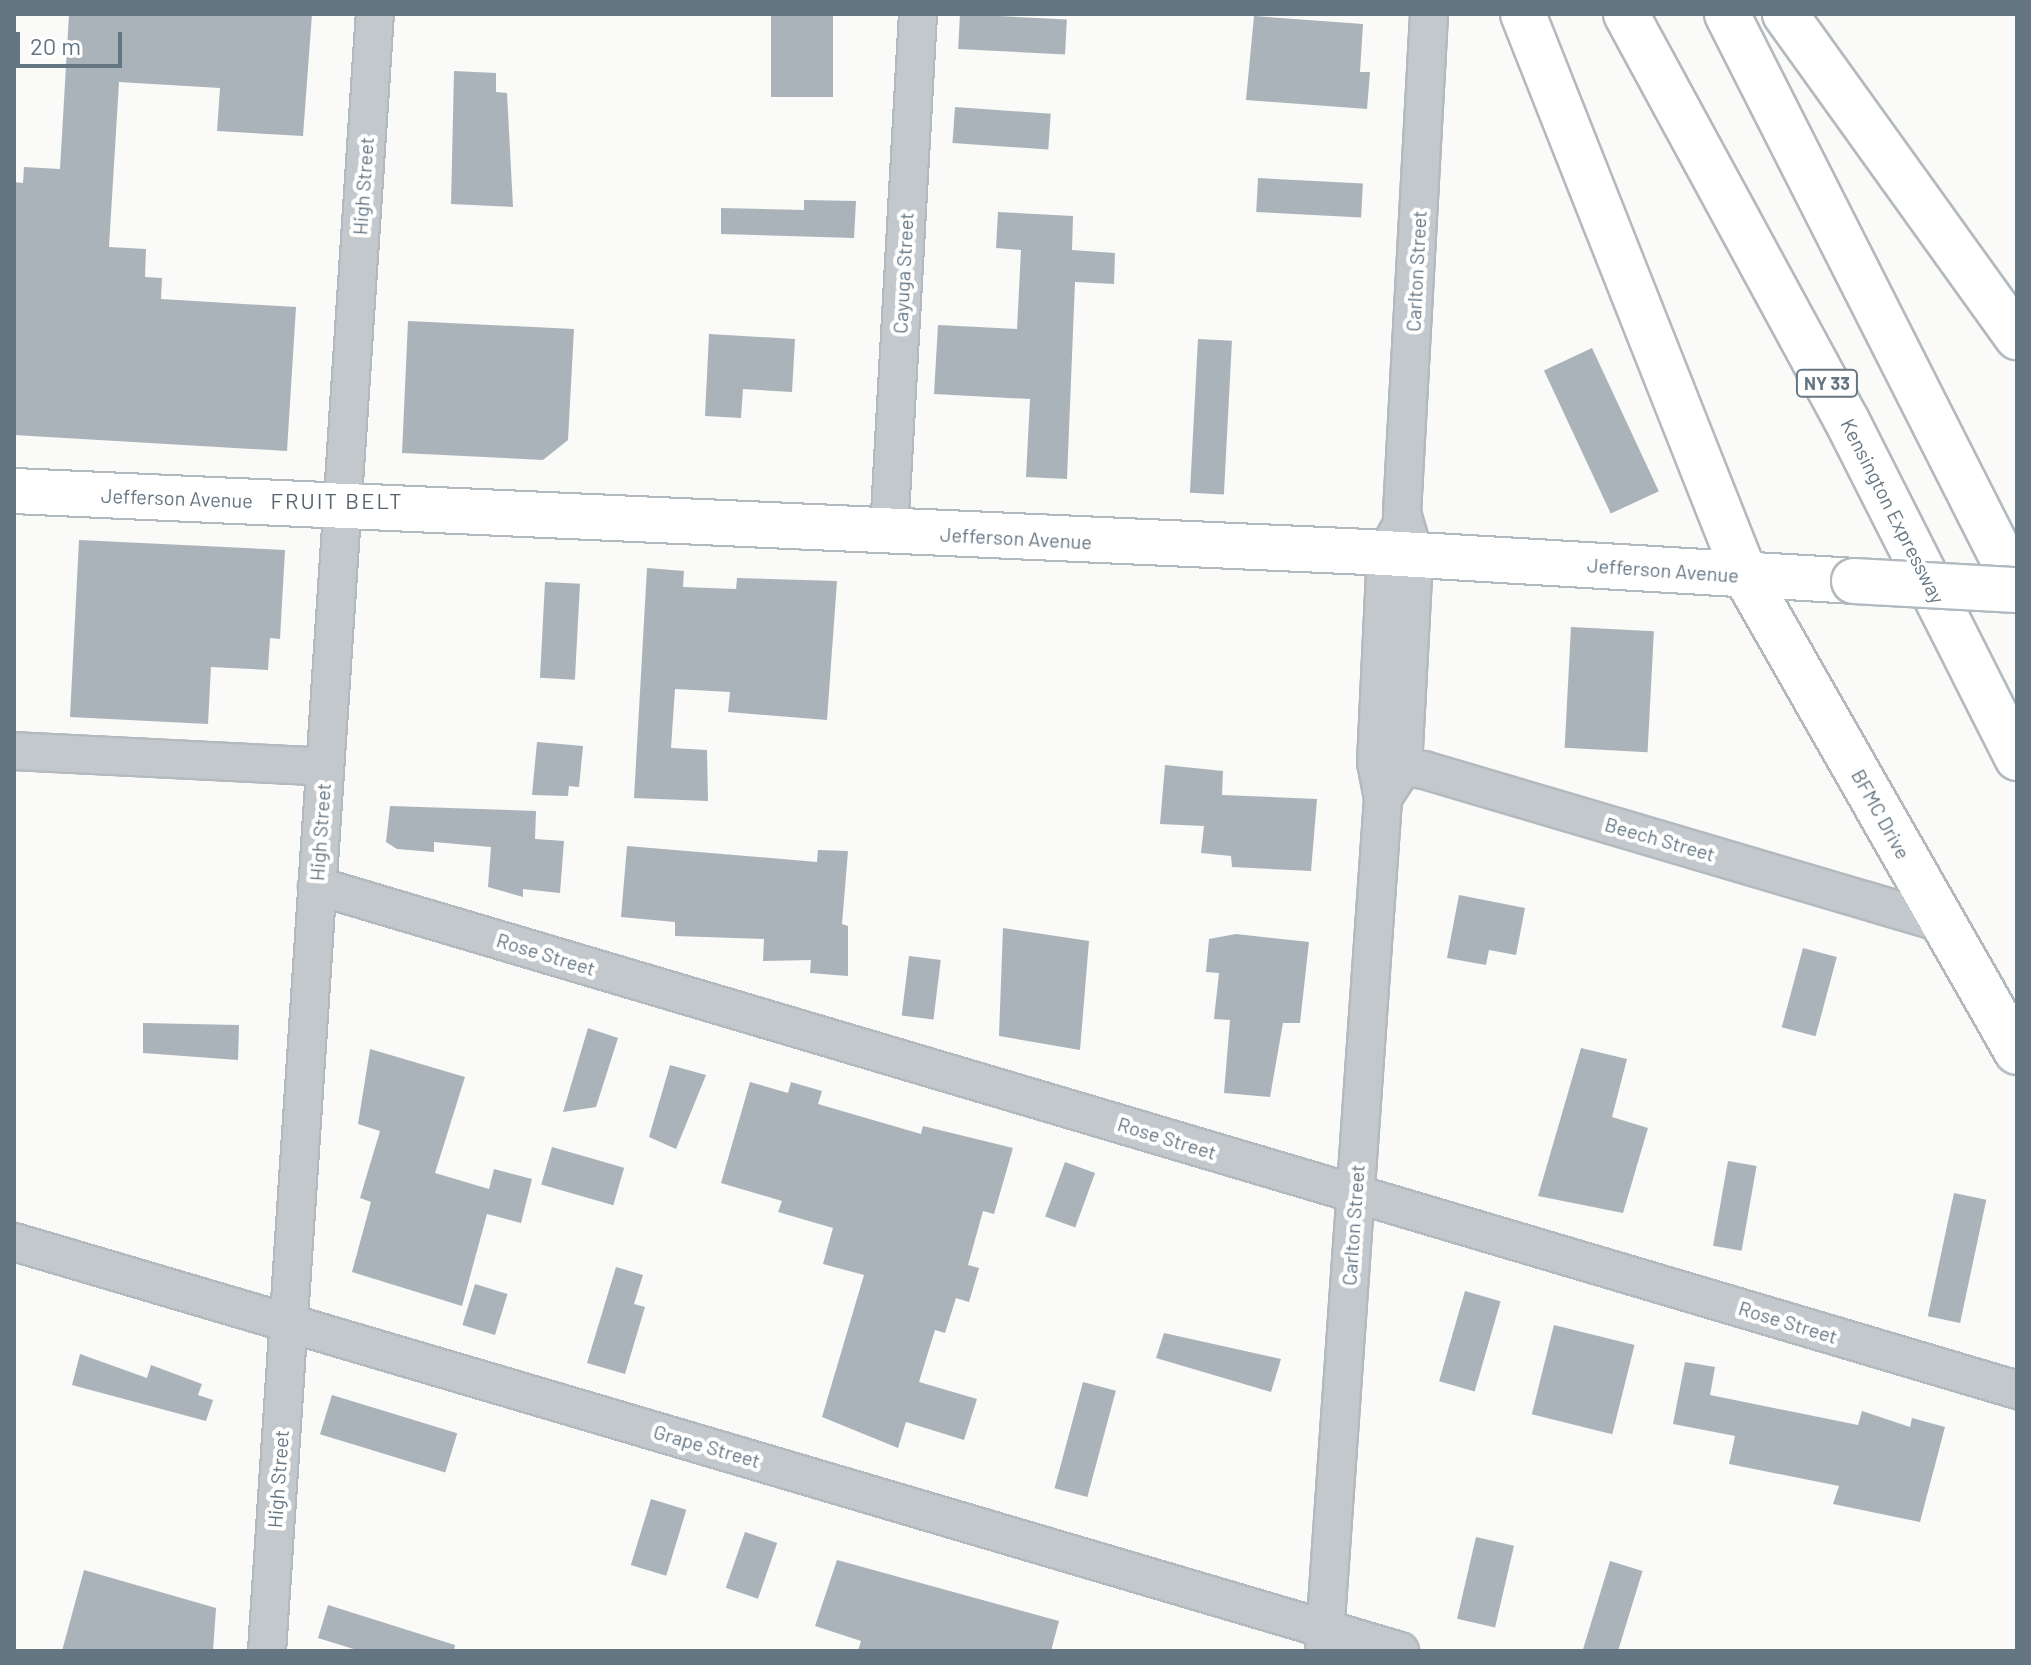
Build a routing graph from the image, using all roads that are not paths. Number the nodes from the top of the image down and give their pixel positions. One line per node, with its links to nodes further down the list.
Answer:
1 (375, 14): 10 (street, High Street)
2 (918, 14): 11 (street, Cayuga Street)
3 (1523, 14): 13 (main road, BFMC Drive)
4 (1626, 14): 16 (main road, Kensington Expressway / NY 33)
5 (1727, 14): 14 (main road)
6 (1785, 14): 8 (main road)
7 (1429, 18): 12 (street, Carlton Street)
8 (2017, 337)
9 (14, 491): 10 (main road, Jefferson Avenue)
10 (342, 504): 11 (main road, Jefferson Avenue); 18 (street, High Street)
11 (889, 532): 12 (main road, Jefferson Avenue)
12 (1401, 544): 13 (main road, Jefferson Avenue); 17 (street, Carlton Street)
13 (1745, 575): 14 (main road, Jefferson Avenue, bridge); 20 (main road, BFMC Drive)
14 (2017, 588)
15 (14, 751): 18 (street)
16 (2017, 758)
17 (1389, 765): 20 (street, Beech Street); 22 (street, Carlton Street)
18 (325, 767): 19 (street, High Street)
19 (317, 886): 22 (street, Rose Street); 24 (street, High Street)
20 (1942, 923): 21 (main road, BFMC Drive)
21 (2017, 1052)
22 (1355, 1195): 25 (street, Rose Street); 26 (street, Carlton Street)
23 (14, 1242): 24 (street, Grape Street)
24 (289, 1323): 26 (street, Grape Street); 27 (street, High Street)
25 (2017, 1390)
26 (1324, 1640): 28 (street, Grape Street)
27 (267, 1651)
28 (1400, 1651)

